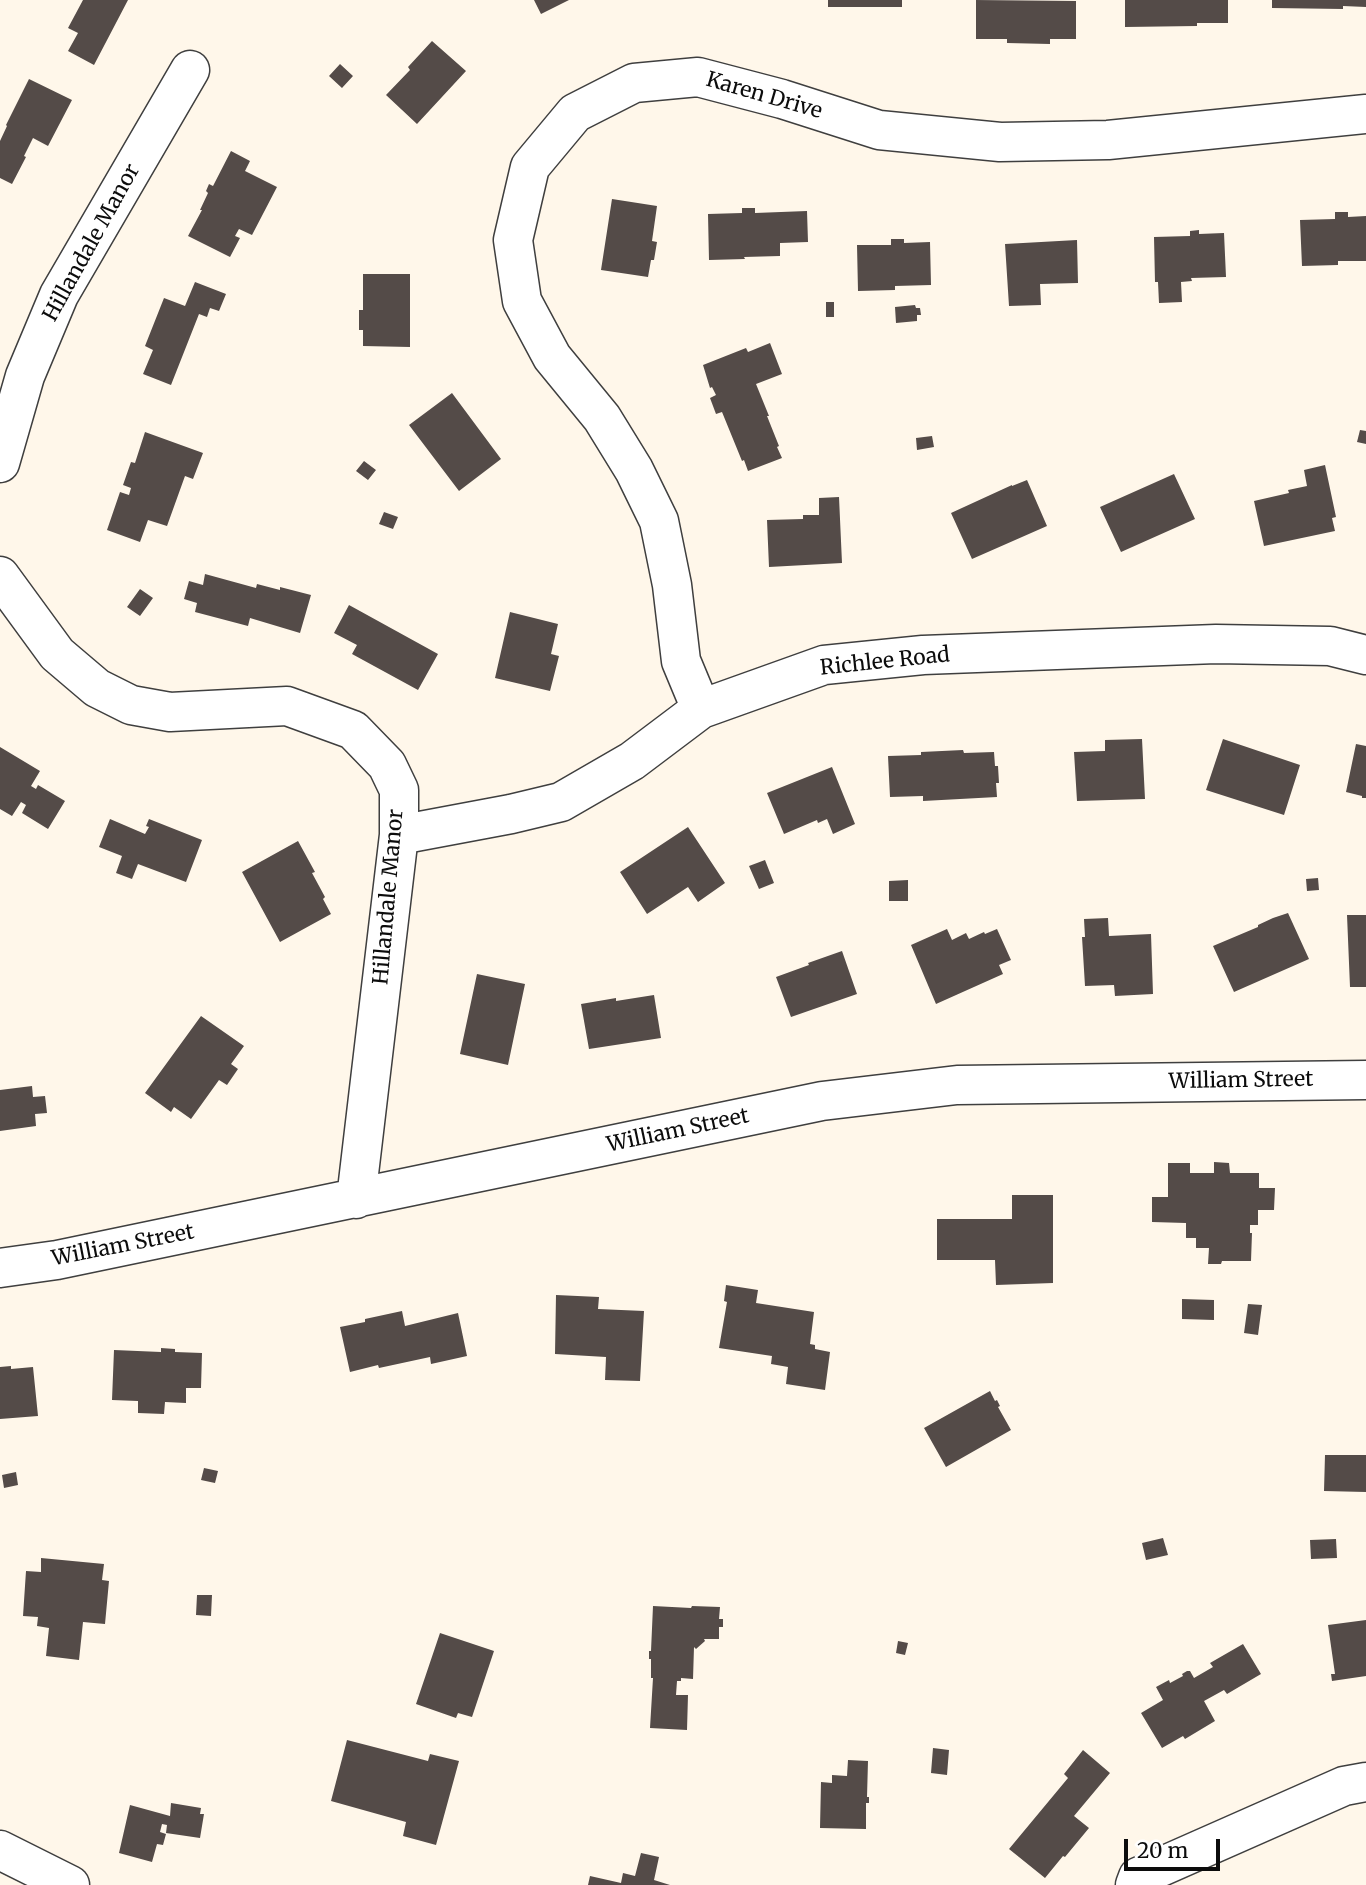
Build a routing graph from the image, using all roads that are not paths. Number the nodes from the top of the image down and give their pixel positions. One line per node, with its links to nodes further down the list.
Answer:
1 (190, 70): 3 (street, Hillandale Manor)
2 (1366, 114): 6 (street, Karen Drive)
3 (0, 463)
4 (0, 576): 7 (street, Hillandale Manor)
5 (1366, 655): 6 (street, Richlee Road)
6 (701, 709): 7 (street, Richlee Road)
7 (398, 835): 9 (street, Hillandale Manor)
8 (1366, 1080): 9 (street, William Street)
9 (356, 1199): 10 (street, William Street)
10 (0, 1268)
11 (1366, 1782): 14 (street)
12 (0, 1850): 13 (street)
13 (70, 1885)
14 (1135, 1885)

